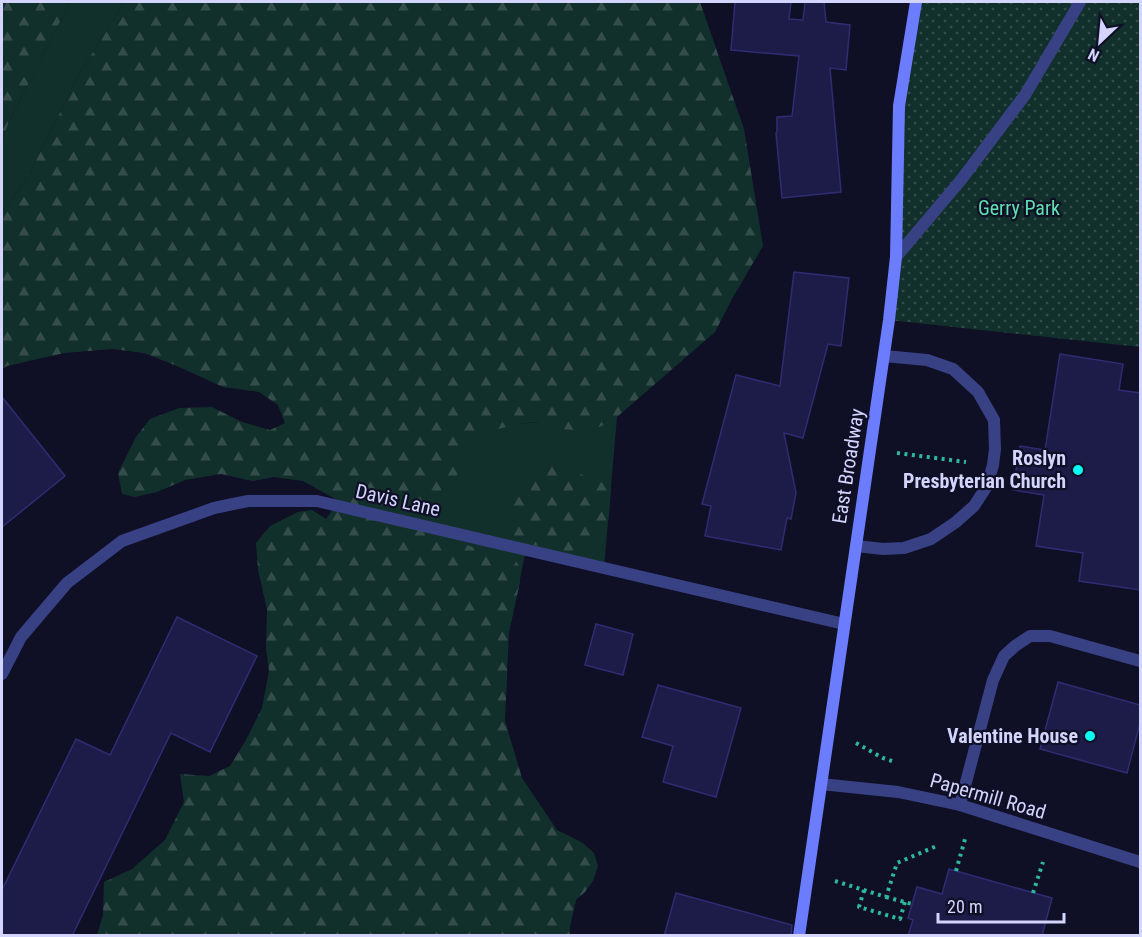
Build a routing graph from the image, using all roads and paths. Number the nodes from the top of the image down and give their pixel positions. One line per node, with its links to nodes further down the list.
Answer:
1 (916, 2): 3 (main road, East Broadway)
2 (1080, 2): 3 (street)
3 (896, 257): 4 (main road, East Broadway)
4 (884, 356): 6 (street); 7 (main road, East Broadway)
5 (897, 453): 6 (path)
6 (993, 465): 7 (street)
7 (856, 546): 8 (main road, East Broadway)
8 (844, 624): 10 (street, Davis Lane); 11 (main road, East Broadway)
9 (1140, 661): 12 (street)
10 (2, 674)
11 (821, 784): 12 (street, Papermill Road); 24 (main road, East Broadway)
12 (960, 805): 16 (street, Papermill Road)
13 (965, 839): 17 (path)
14 (939, 845): 21 (path)
15 (1042, 861): 20 (path)
16 (1140, 862)
17 (956, 871)
18 (835, 881): 19 (path)
19 (864, 890): 21 (path); 22 (path)
20 (1034, 894)
21 (886, 897): 22 (path)
22 (905, 902): 23 (path)
23 (912, 904)
24 (800, 936)

